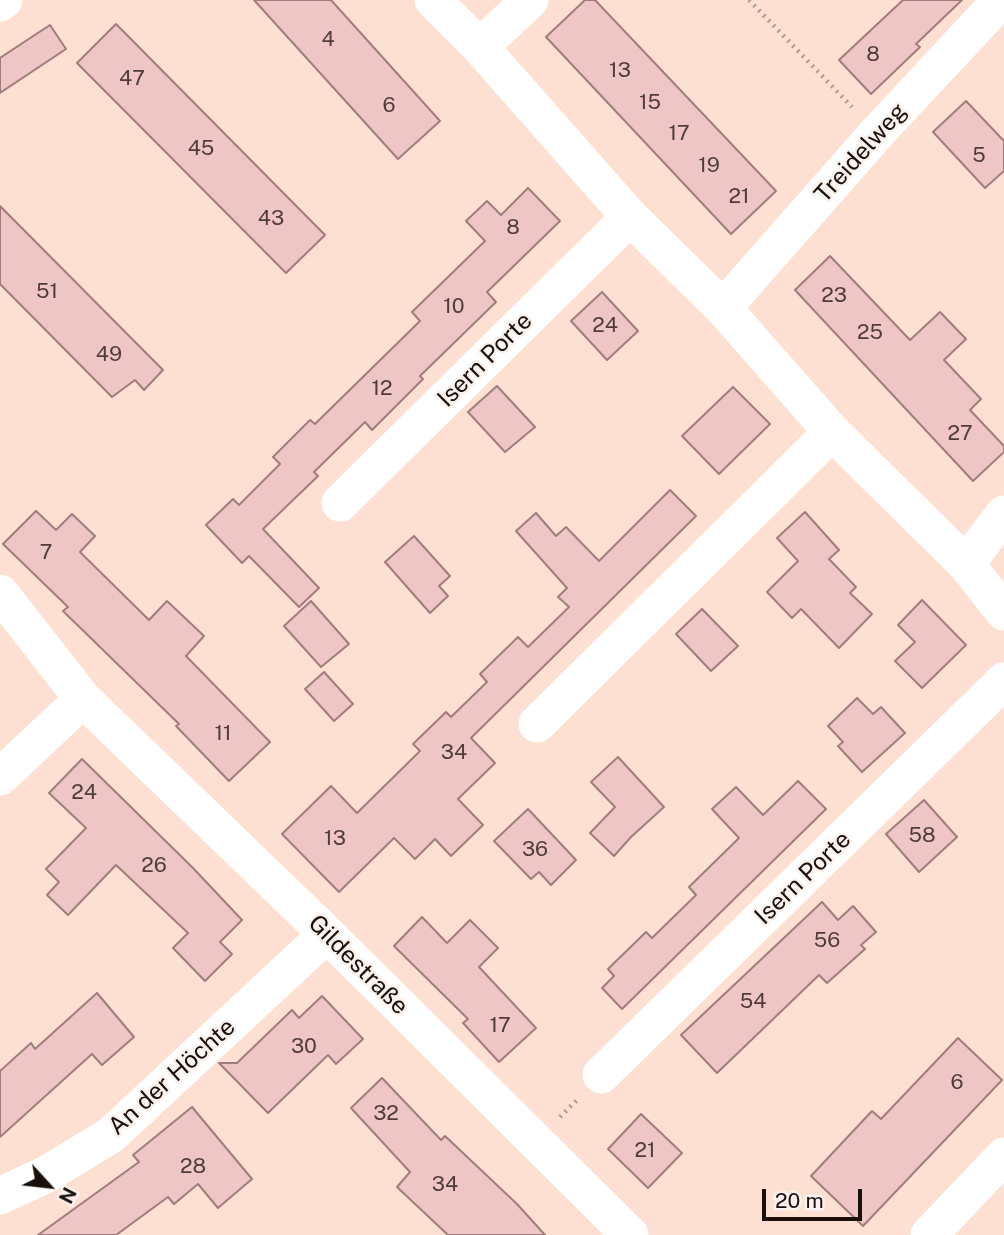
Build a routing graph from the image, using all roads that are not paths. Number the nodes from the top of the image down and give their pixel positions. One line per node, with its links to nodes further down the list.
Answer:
1 (433, 0): 4 (street)
2 (530, 0): 4 (street)
3 (1001, 0): 6 (street, Treidelweg)
4 (480, 47): 5 (street)
5 (630, 217): 6 (street); 8 (street, Isern Porte)
6 (723, 308): 7 (street)
7 (832, 432): 10 (street); 15 (street)
8 (340, 503)
9 (1004, 514): 10 (street)
10 (966, 564): 12 (street)
11 (0, 593): 14 (street, Gildestraße)
12 (1004, 612)
13 (1004, 681): 18 (street, Isern Porte)
14 (83, 698): 16 (street); 17 (street, Gildestraße)
15 (537, 724)
16 (0, 777)
17 (327, 934): 20 (street, An der Höchte); 21 (street, Gildestraße)
18 (601, 1075)
19 (1004, 1156): 22 (street)
20 (0, 1196)
21 (630, 1235)
22 (929, 1235)

